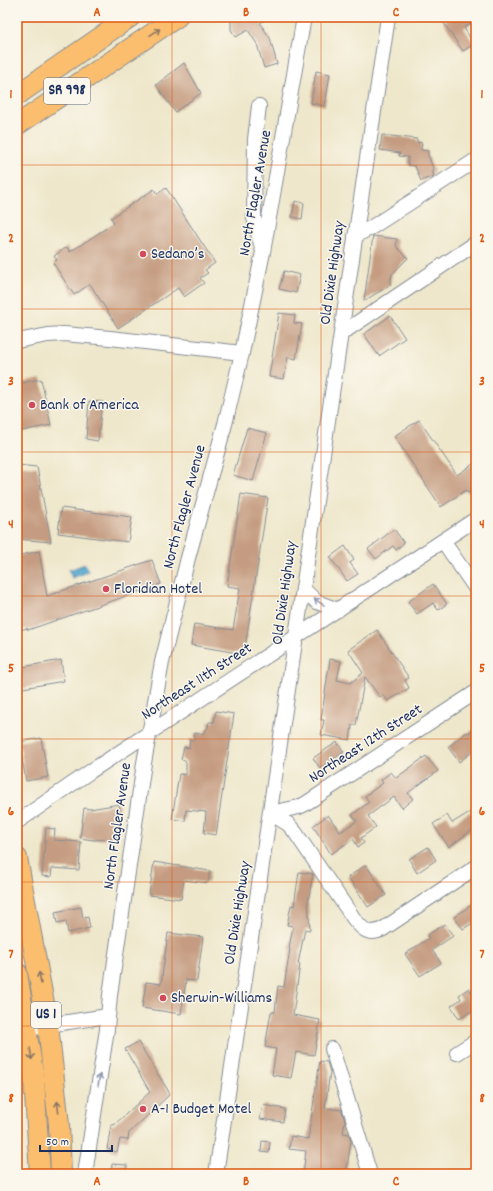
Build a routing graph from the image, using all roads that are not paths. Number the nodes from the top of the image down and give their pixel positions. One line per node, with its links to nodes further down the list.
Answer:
1 (130, 17): 5 (highway, SR 998)
2 (177, 17): 7 (highway, SR 998, one-way to 2)
3 (304, 17): 15 (street, North Flagler Avenue)
4 (388, 17): 13 (street, Old Dixie Highway)
5 (102, 36): 6 (highway, SR 998); 7 (highway)
6 (81, 50): 8 (highway); 9 (highway, SR 998)
7 (116, 58): 8 (highway, SR 998)
8 (96, 72): 11 (highway, SR 998)
9 (17, 95)
10 (259, 106): 15 (street)
11 (17, 125)
12 (476, 160): 13 (street)
13 (355, 236): 16 (street, Old Dixie Highway)
14 (476, 243): 16 (street)
15 (263, 252): 18 (street, North Flagler Avenue)
16 (342, 333): 21 (street, Old Dixie Highway)
17 (17, 341): 18 (street)
18 (242, 353): 26 (street, North Flagler Avenue)
19 (476, 519): 20 (street, Northeast 11th Street)
20 (443, 541): 22 (street); 23 (street, Northeast 11th Street)
21 (303, 589): 23 (street, one-way to 21); 24 (street, Old Dixie Highway)
22 (476, 589)
23 (338, 610): 24 (street, Northeast 11th Street)
24 (296, 638): 26 (street, Northeast 11th Street); 27 (street, Old Dixie Highway)
25 (476, 692): 27 (street, Northeast 12th Street)
26 (149, 734): 28 (street, Northeast 11th Street); 32 (street, North Flagler Avenue)
27 (270, 813): 30 (street); 41 (street, Old Dixie Highway)
28 (17, 822)
29 (17, 858): 33 (highway, US 1, one-way to 29)
30 (476, 867)
31 (17, 973): 34 (highway, US 1)
32 (108, 1016): 33 (street); 40 (street, North Flagler Avenue, one-way to 32)
33 (48, 1025): 34 (street); 39 (highway, US 1, one-way to 33)
34 (27, 1030): 38 (highway, US 1, one-way to 38)
35 (476, 1041): 37 (street)
36 (332, 1049): 42 (street)
37 (457, 1053)
38 (40, 1174)
39 (61, 1174)
40 (85, 1174)
41 (216, 1174)
42 (370, 1174)

